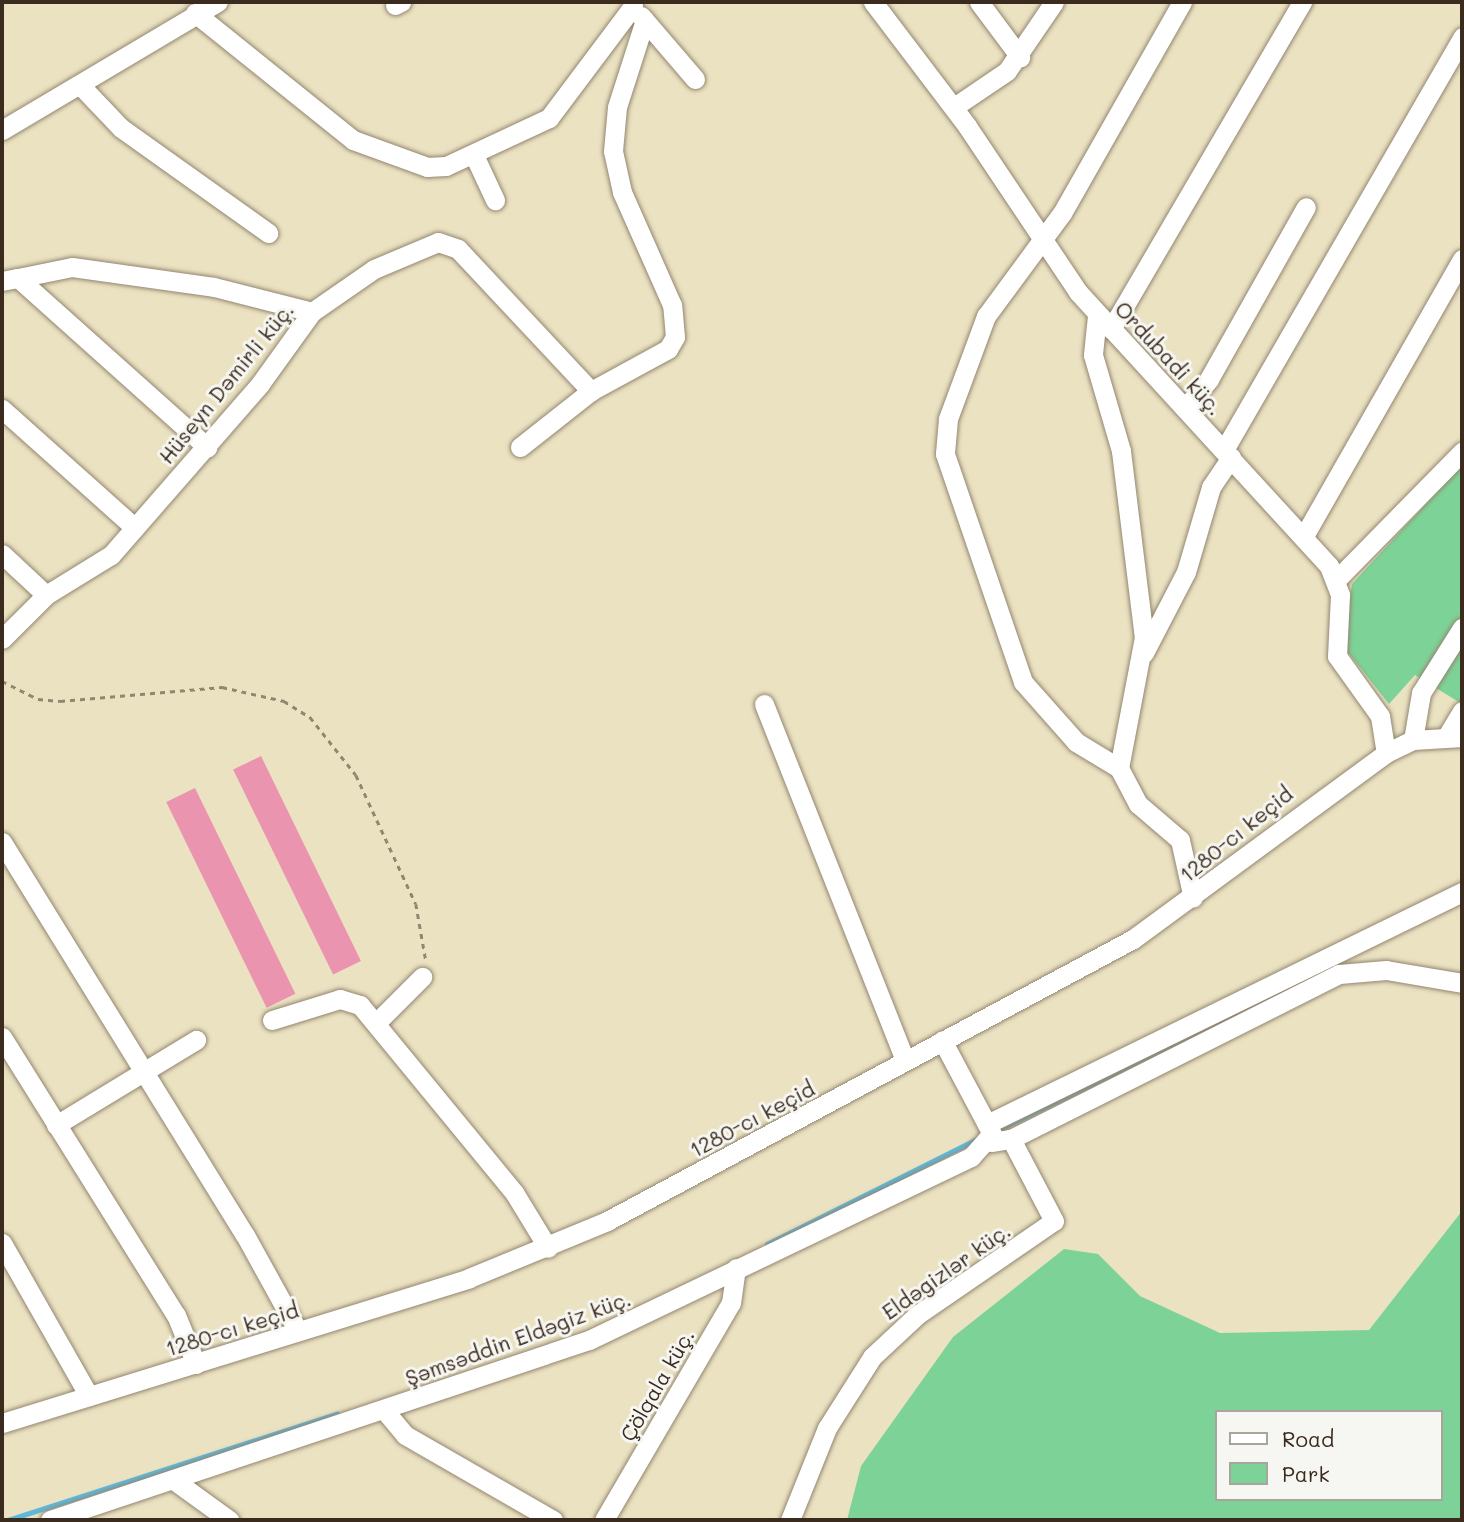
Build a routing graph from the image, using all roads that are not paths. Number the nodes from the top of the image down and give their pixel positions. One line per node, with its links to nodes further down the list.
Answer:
1 (218, 2): 8 (street)
2 (873, 2): 13 (street, Ordubadi küç.)
3 (979, 2): 10 (street)
4 (1054, 2): 10 (street)
5 (1182, 2): 19 (street)
6 (1302, 2): 23 (street)
7 (636, 9): 11 (street); 15 (street); 24 (street)
8 (195, 13): 12 (street); 15 (street)
9 (1462, 37): 30 (street)
10 (1020, 57): 13 (street)
11 (695, 79)
12 (81, 86): 14 (street); 18 (street)
13 (954, 107): 19 (street, Ordubadi küç.)
14 (2, 130)
15 (474, 155): 16 (street)
16 (495, 200)
17 (1306, 206): 25 (street)
18 (268, 233)
19 (1041, 239): 23 (street, Ordubadi küç.); 44 (street)
20 (1462, 258): 32 (street)
21 (10, 280): 22 (street); 27 (street)
22 (312, 312): 24 (street, Hüseyn Dəmirli küç.); 27 (street, Hüseyn Dəmirli küç.)
23 (1104, 323): 25 (street, Ordubadi küç.); 38 (street)
24 (591, 391): 28 (street)
25 (1185, 408): 30 (street, Ordubadi küç.)
26 (2, 409): 31 (street)
27 (207, 447): 31 (street, Hüseyn Dəmirli küç.)
28 (520, 447)
29 (1462, 452): 34 (street)
30 (1228, 453): 32 (street, Ordubadi küç.); 38 (street)
31 (135, 528): 35 (street, Hüseyn Dəmirli küç.)
32 (1304, 536): 34 (street, Ordubadi küç.)
33 (2, 554): 35 (street)
34 (1336, 580): 43 (street)
35 (46, 595): 37 (street, Hüseyn Dəmirli küç.)
36 (1462, 628): 42 (street)
37 (2, 639)
38 (1142, 657): 44 (street)
39 (764, 704): 55 (street)
40 (1462, 711): 41 (street)
41 (1455, 736): 42 (street, 1280-cı keçid)
42 (1413, 740): 43 (street, 1280-cı keçid)
43 (1385, 753): 47 (street, 1280-cı keçid)
44 (1119, 768): 47 (street)
45 (2, 842): 56 (street)
46 (1462, 892): 58 (street)
47 (1193, 898): 54 (street, 1280-cı keçid)
48 (422, 977): 51 (street)
49 (1462, 983): 58 (street)
50 (272, 1020): 51 (street)
51 (377, 1022): 60 (street)
52 (2, 1037): 57 (street)
53 (196, 1040): 56 (street)
54 (942, 1040): 55 (street, 1280-cı keçid); 58 (street)
55 (905, 1060): 60 (street, 1280-cı keçid)
56 (145, 1072): 57 (street); 62 (street)
57 (56, 1125): 63 (street)
58 (996, 1135): 61 (street, Şəmsəddin Eldəgiz küç.); 72 (street, Eldəgizlər küç.)
59 (2, 1243): 64 (street)
60 (548, 1248): 62 (street, 1280-cı keçid)
61 (736, 1268): 65 (street, Şəmsəddin Eldəgiz küç.); 71 (street, Çölqala küç.)
62 (298, 1331): 63 (street, 1280-cı keçid)
63 (197, 1364): 64 (street, 1280-cı keçid)
64 (89, 1396): 66 (street, 1280-cı keçid)
65 (385, 1411): 67 (street, Şəmsəddin Eldəgiz küç.); 70 (street)
66 (2, 1423)
67 (174, 1481): 68 (street, Şəmsəddin Eldəgiz küç.); 69 (street)
68 (50, 1520)
69 (229, 1520)
70 (553, 1520)
71 (604, 1520)
72 (790, 1520)

